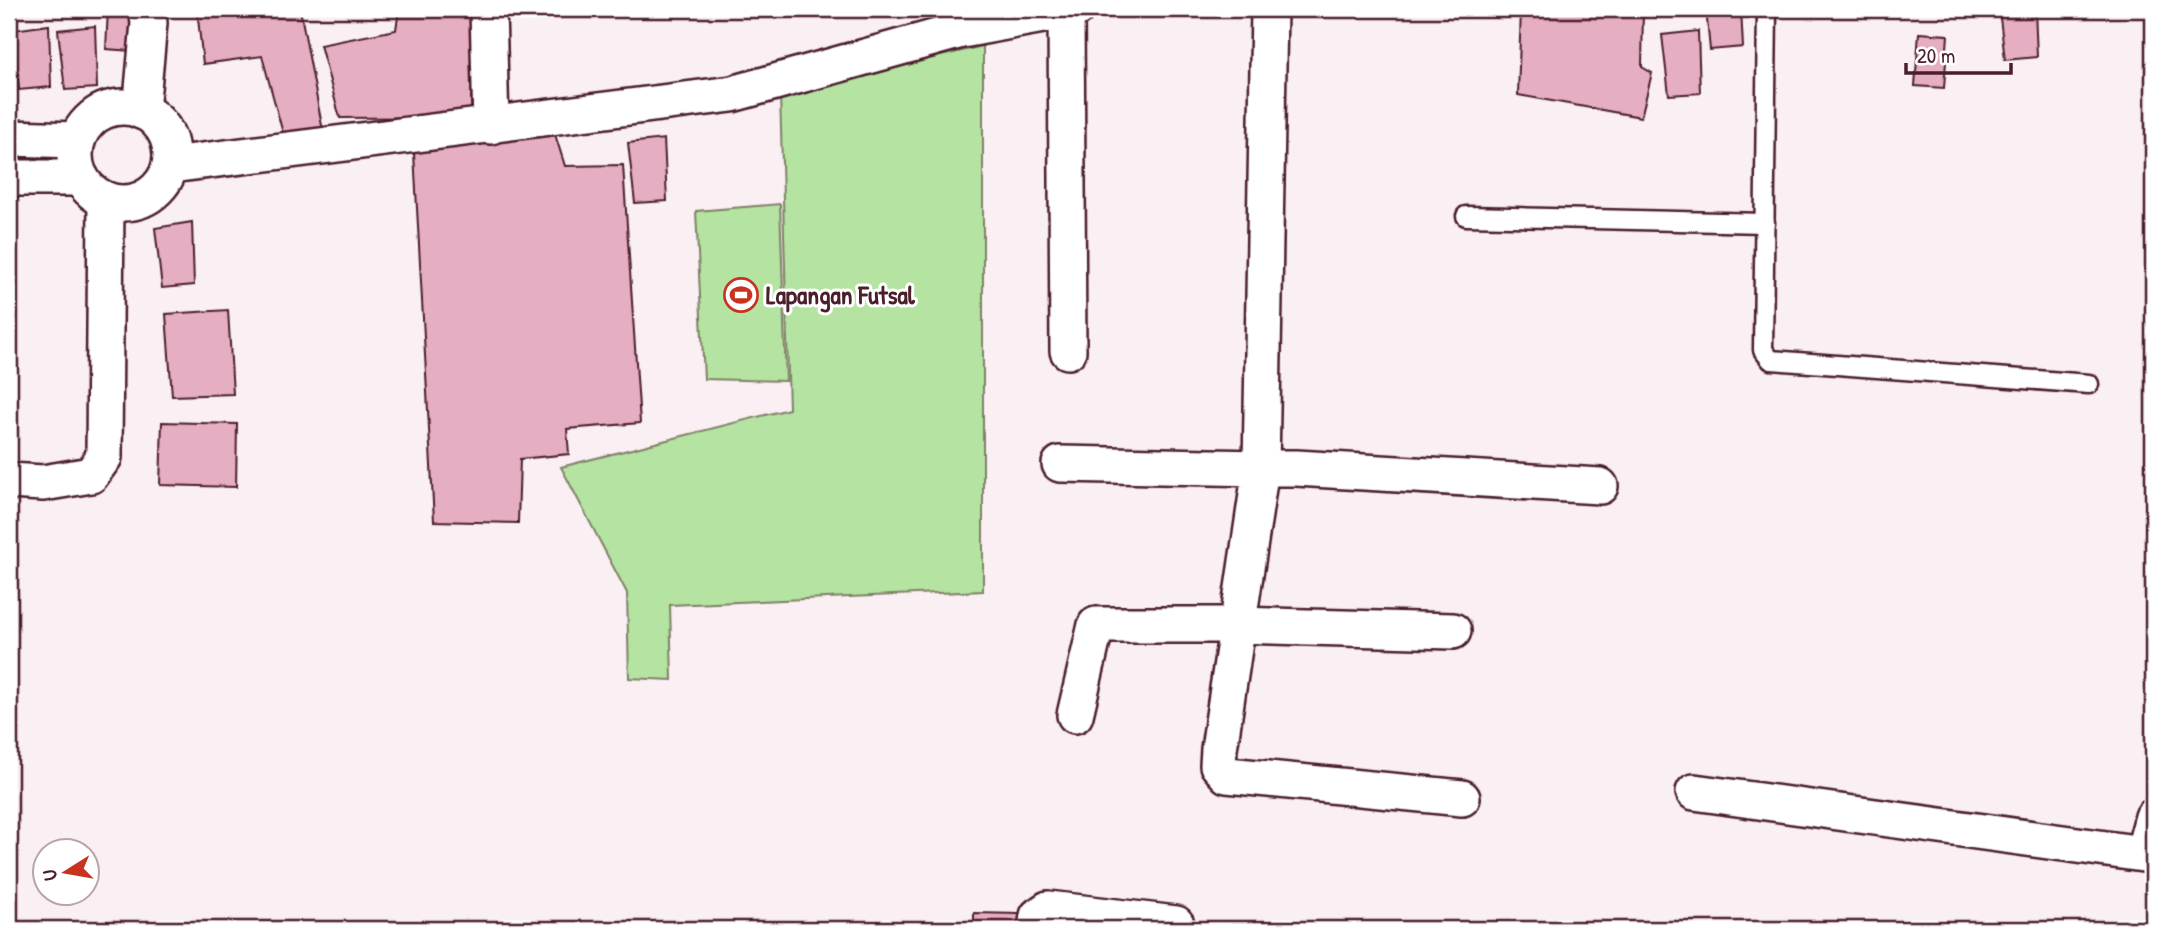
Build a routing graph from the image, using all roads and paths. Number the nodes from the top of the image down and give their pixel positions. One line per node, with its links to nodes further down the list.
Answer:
1 (147, 9): 6 (street)
2 (488, 9): 7 (street)
3 (1269, 9): 18 (street)
4 (1767, 9): 14 (lane)
5 (1071, 10): 7 (street); 15 (street)
6 (141, 111): 9 (street); 10 (street)
7 (491, 126): 10 (street)
8 (9, 138): 9 (street)
9 (77, 140): 12 (street)
10 (170, 165): 12 (street)
11 (9, 178): 12 (street)
12 (94, 189): 19 (street)
13 (1466, 216): 14 (lane)
14 (1765, 223): 16 (lane)
15 (1068, 351)
16 (2089, 384)
17 (1060, 464): 18 (street)
18 (1261, 468): 20 (street); 21 (street)
19 (9, 481)
20 (1600, 486)
21 (1238, 625): 22 (street); 23 (street); 25 (street)
22 (1452, 631)
23 (1075, 715)
24 (1694, 792): 26 (street)
25 (1462, 798)
26 (2153, 817)
27 (1037, 923): 28 (street)
28 (1176, 927): 29 (path)
29 (1258, 929)

